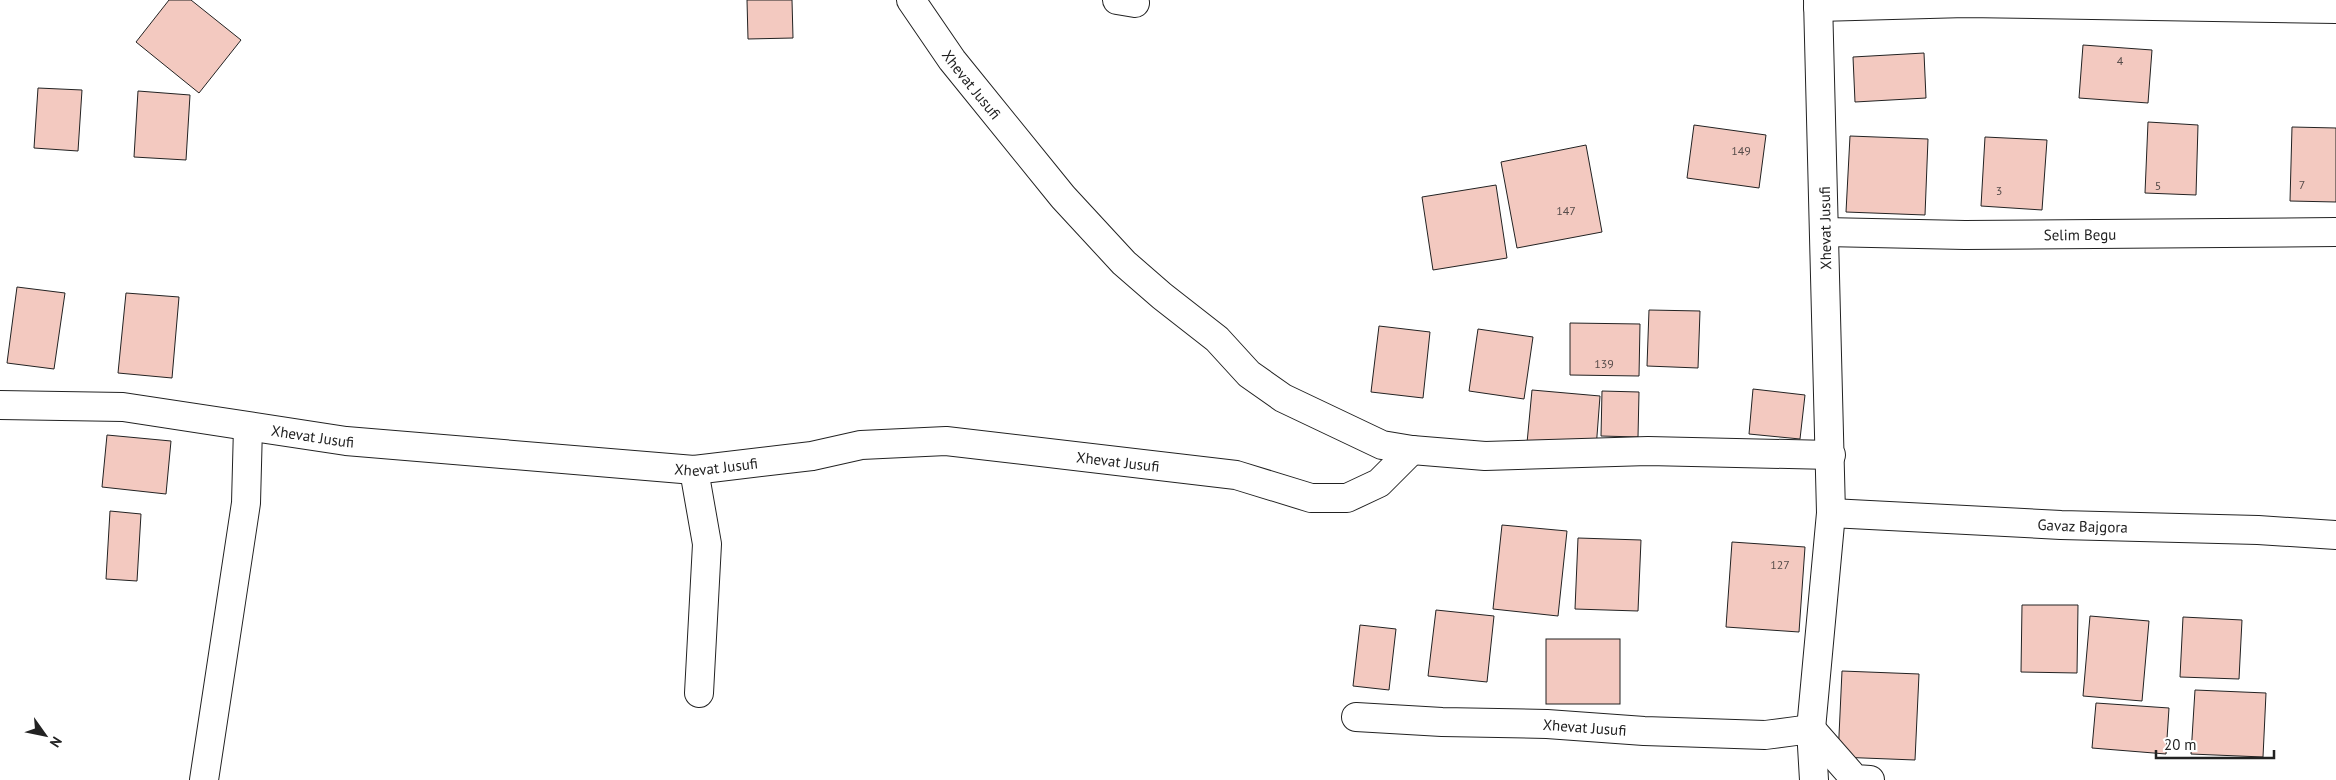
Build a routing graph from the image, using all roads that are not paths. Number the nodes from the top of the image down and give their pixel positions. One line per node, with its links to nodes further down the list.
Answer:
1 (911, 0): 8 (street, Xhevat Jusufi)
2 (1818, 4): 3 (street); 4 (street, Xhevat Jusufi)
3 (2336, 9)
4 (1825, 232): 5 (street, Selim Begu); 9 (street, Xhevat Jusufi)
5 (2336, 232)
6 (0, 405): 7 (street, Xhevat Jusufi)
7 (248, 427): 10 (street, Xhevat Jusufi); 16 (street)
8 (1412, 450): 9 (street, Xhevat Jusufi); 10 (street, Xhevat Jusufi)
9 (1831, 455): 11 (street, Xhevat Jusufi)
10 (694, 470): 13 (street)
11 (1831, 514): 12 (street, Gavaz Bajgora); 15 (street, Xhevat Jusufi)
12 (2336, 535)
13 (699, 693)
14 (1356, 717): 15 (street, Xhevat Jusufi)
15 (1811, 729): 17 (street, Xhevat Jusufi); 18 (street)
16 (204, 780)
17 (1814, 780)
18 (1870, 780)

